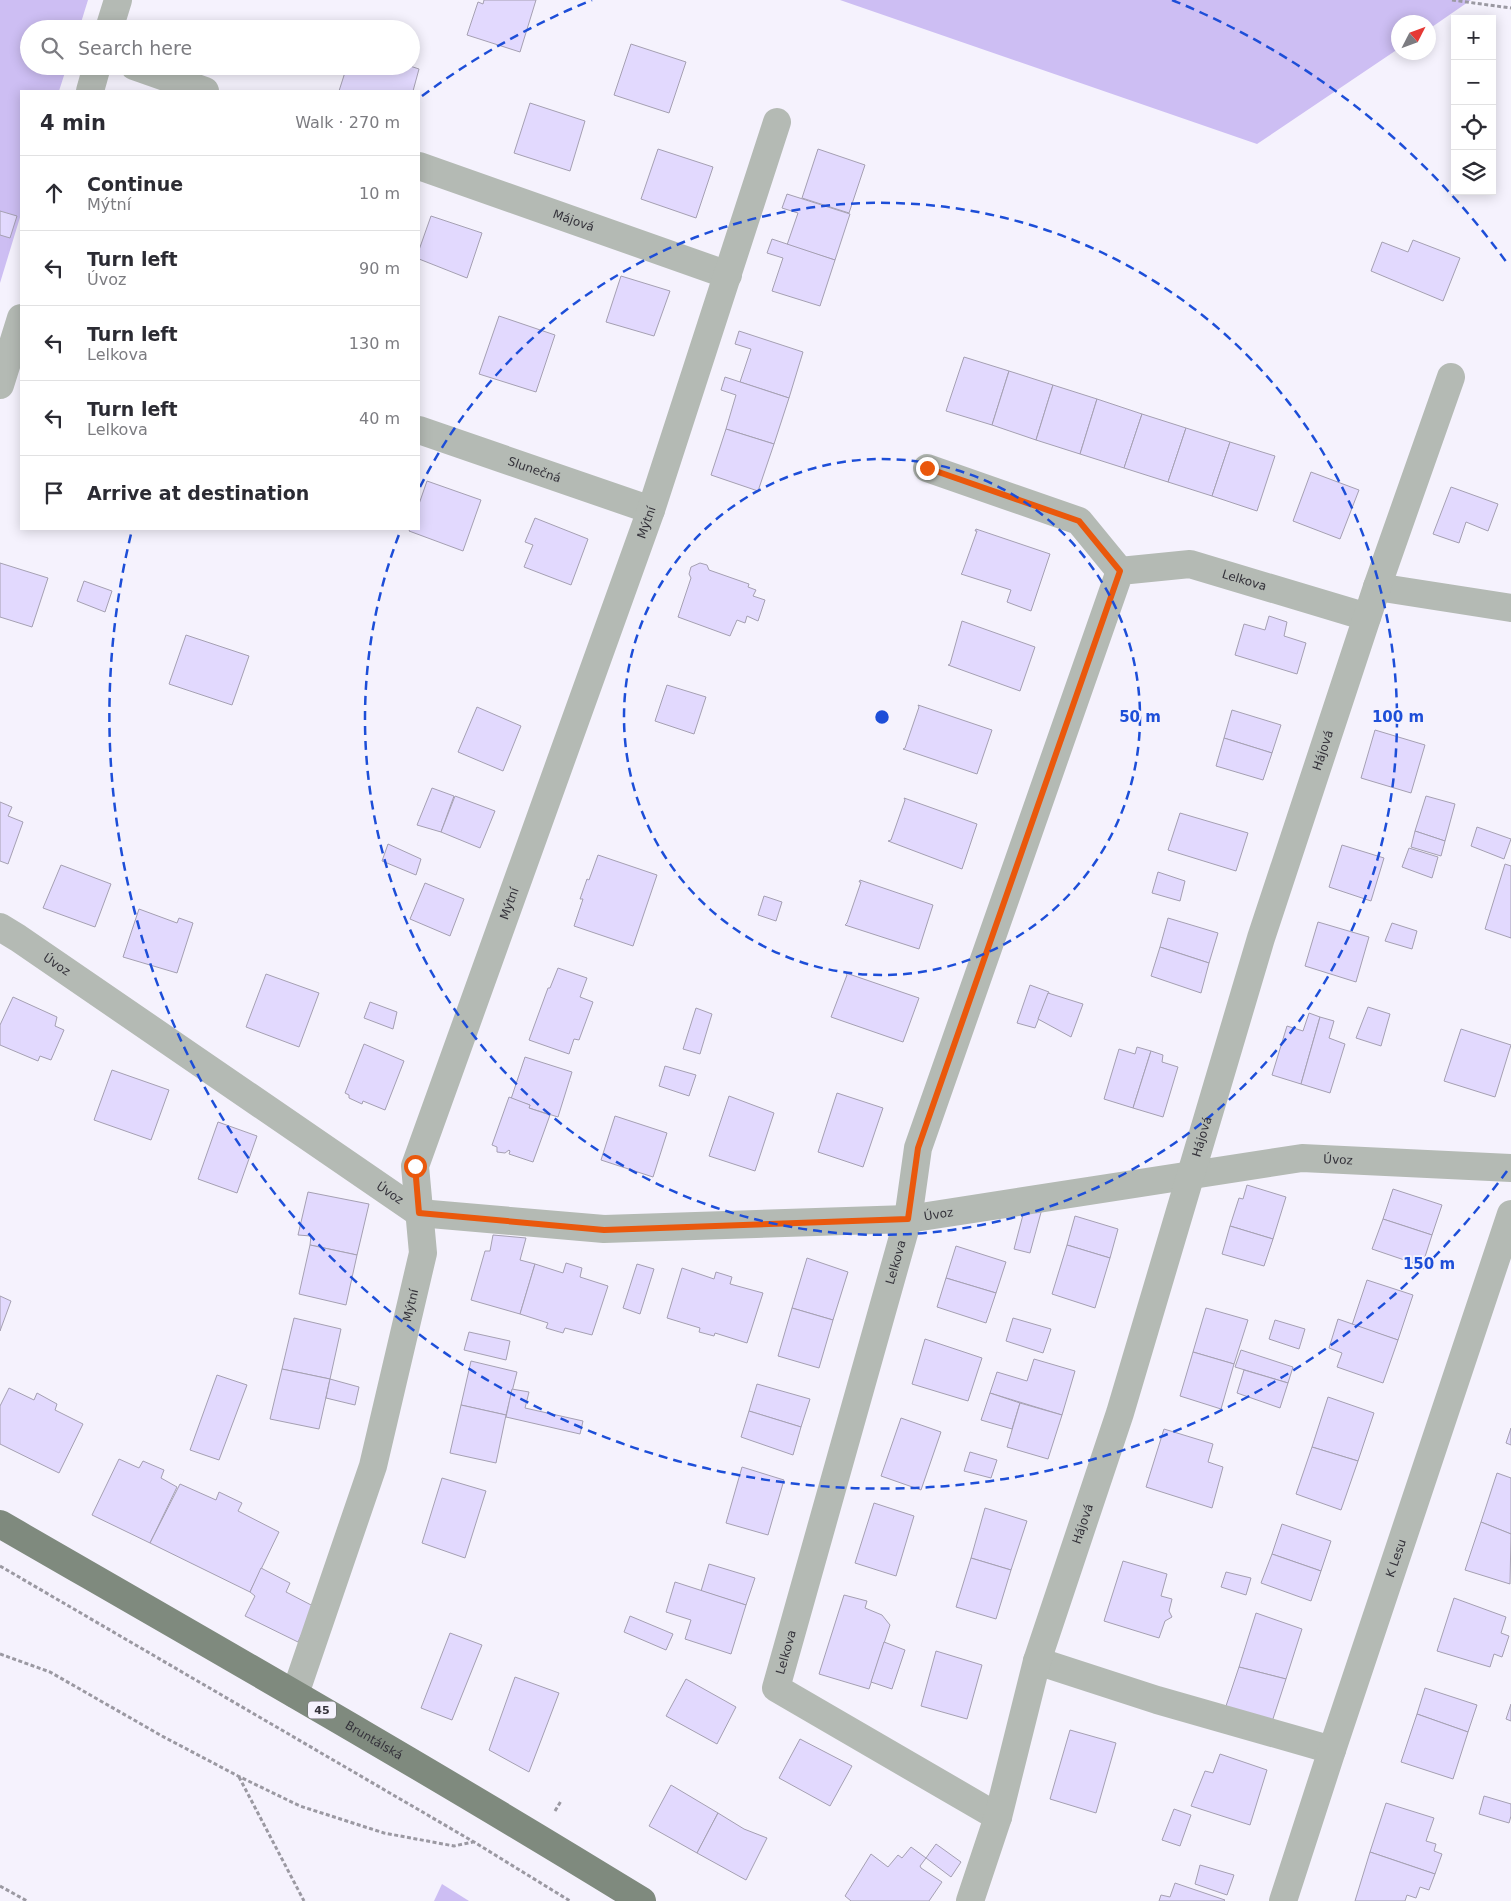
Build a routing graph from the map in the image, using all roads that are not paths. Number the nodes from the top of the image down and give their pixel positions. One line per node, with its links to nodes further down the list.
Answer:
1 (118, 0): 2 (street)
2 (112, 20)
3 (94, 75): 5 (street)
4 (160, 75): 6 (street)
5 (90, 90)
6 (202, 90)
7 (777, 122): 9 (street, Mýtní)
8 (420, 166): 9 (street, Májová)
9 (728, 275): 15 (street, Mýtní)
10 (20, 321): 12 (street)
11 (1451, 377): 17 (street, Hájová)
12 (0, 385)
13 (420, 430): 15 (street, Slunečná)
14 (927, 468): 16 (street)
15 (651, 510): 23 (street, Mýtní)
16 (1120, 571): 19 (street, Lelkova); 25 (street, Lelkova)
17 (1377, 587): 18 (street); 19 (street, Hájová)
18 (1511, 608)
19 (1367, 617): 22 (street, Hájová)
20 (0, 928): 23 (street, Úvoz)
21 (1511, 1168): 22 (street, Úvoz)
22 (1191, 1174): 25 (street, Úvoz); 27 (street, Hájová)
23 (419, 1213): 25 (street, Úvoz); 28 (street, Mýtní)
24 (1511, 1214): 29 (street, K Lesu)
25 (908, 1219): 30 (street, Lelkova)
26 (0, 1524): 28 (main road, Bruntálská / 45)
27 (1037, 1662): 29 (street); 30 (street, Hájová)
28 (295, 1694): 31 (main road, Bruntálská / 45)
29 (1332, 1750): 33 (street, K Lesu)
30 (998, 1817): 32 (street, Hájová)
31 (642, 1901)
32 (970, 1901)
33 (1283, 1901)

